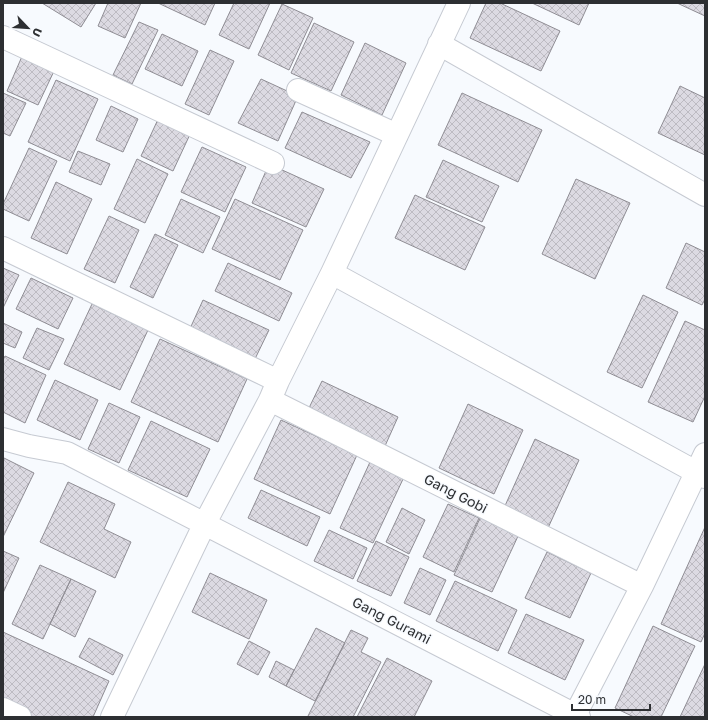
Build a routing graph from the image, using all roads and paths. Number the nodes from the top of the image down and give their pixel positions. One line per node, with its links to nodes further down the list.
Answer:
1 (459, 3): 3 (street)
2 (3, 37): 6 (street)
3 (439, 44): 5 (street); 7 (street)
4 (298, 90): 5 (street)
5 (396, 135): 9 (street)
6 (273, 163)
7 (705, 195)
8 (3, 248): 10 (street, Gang Gobi)
9 (332, 273): 10 (street); 12 (street)
10 (274, 390): 13 (street); 14 (street, Gang Gobi)
11 (3, 439): 13 (street, Gang Gurami)
12 (702, 468): 14 (street)
13 (205, 523): 16 (street, Gang Gurami); 18 (street)
14 (642, 586): 16 (street)
15 (3, 710): 17 (street)
16 (576, 716)
17 (20, 717)
18 (112, 717)

